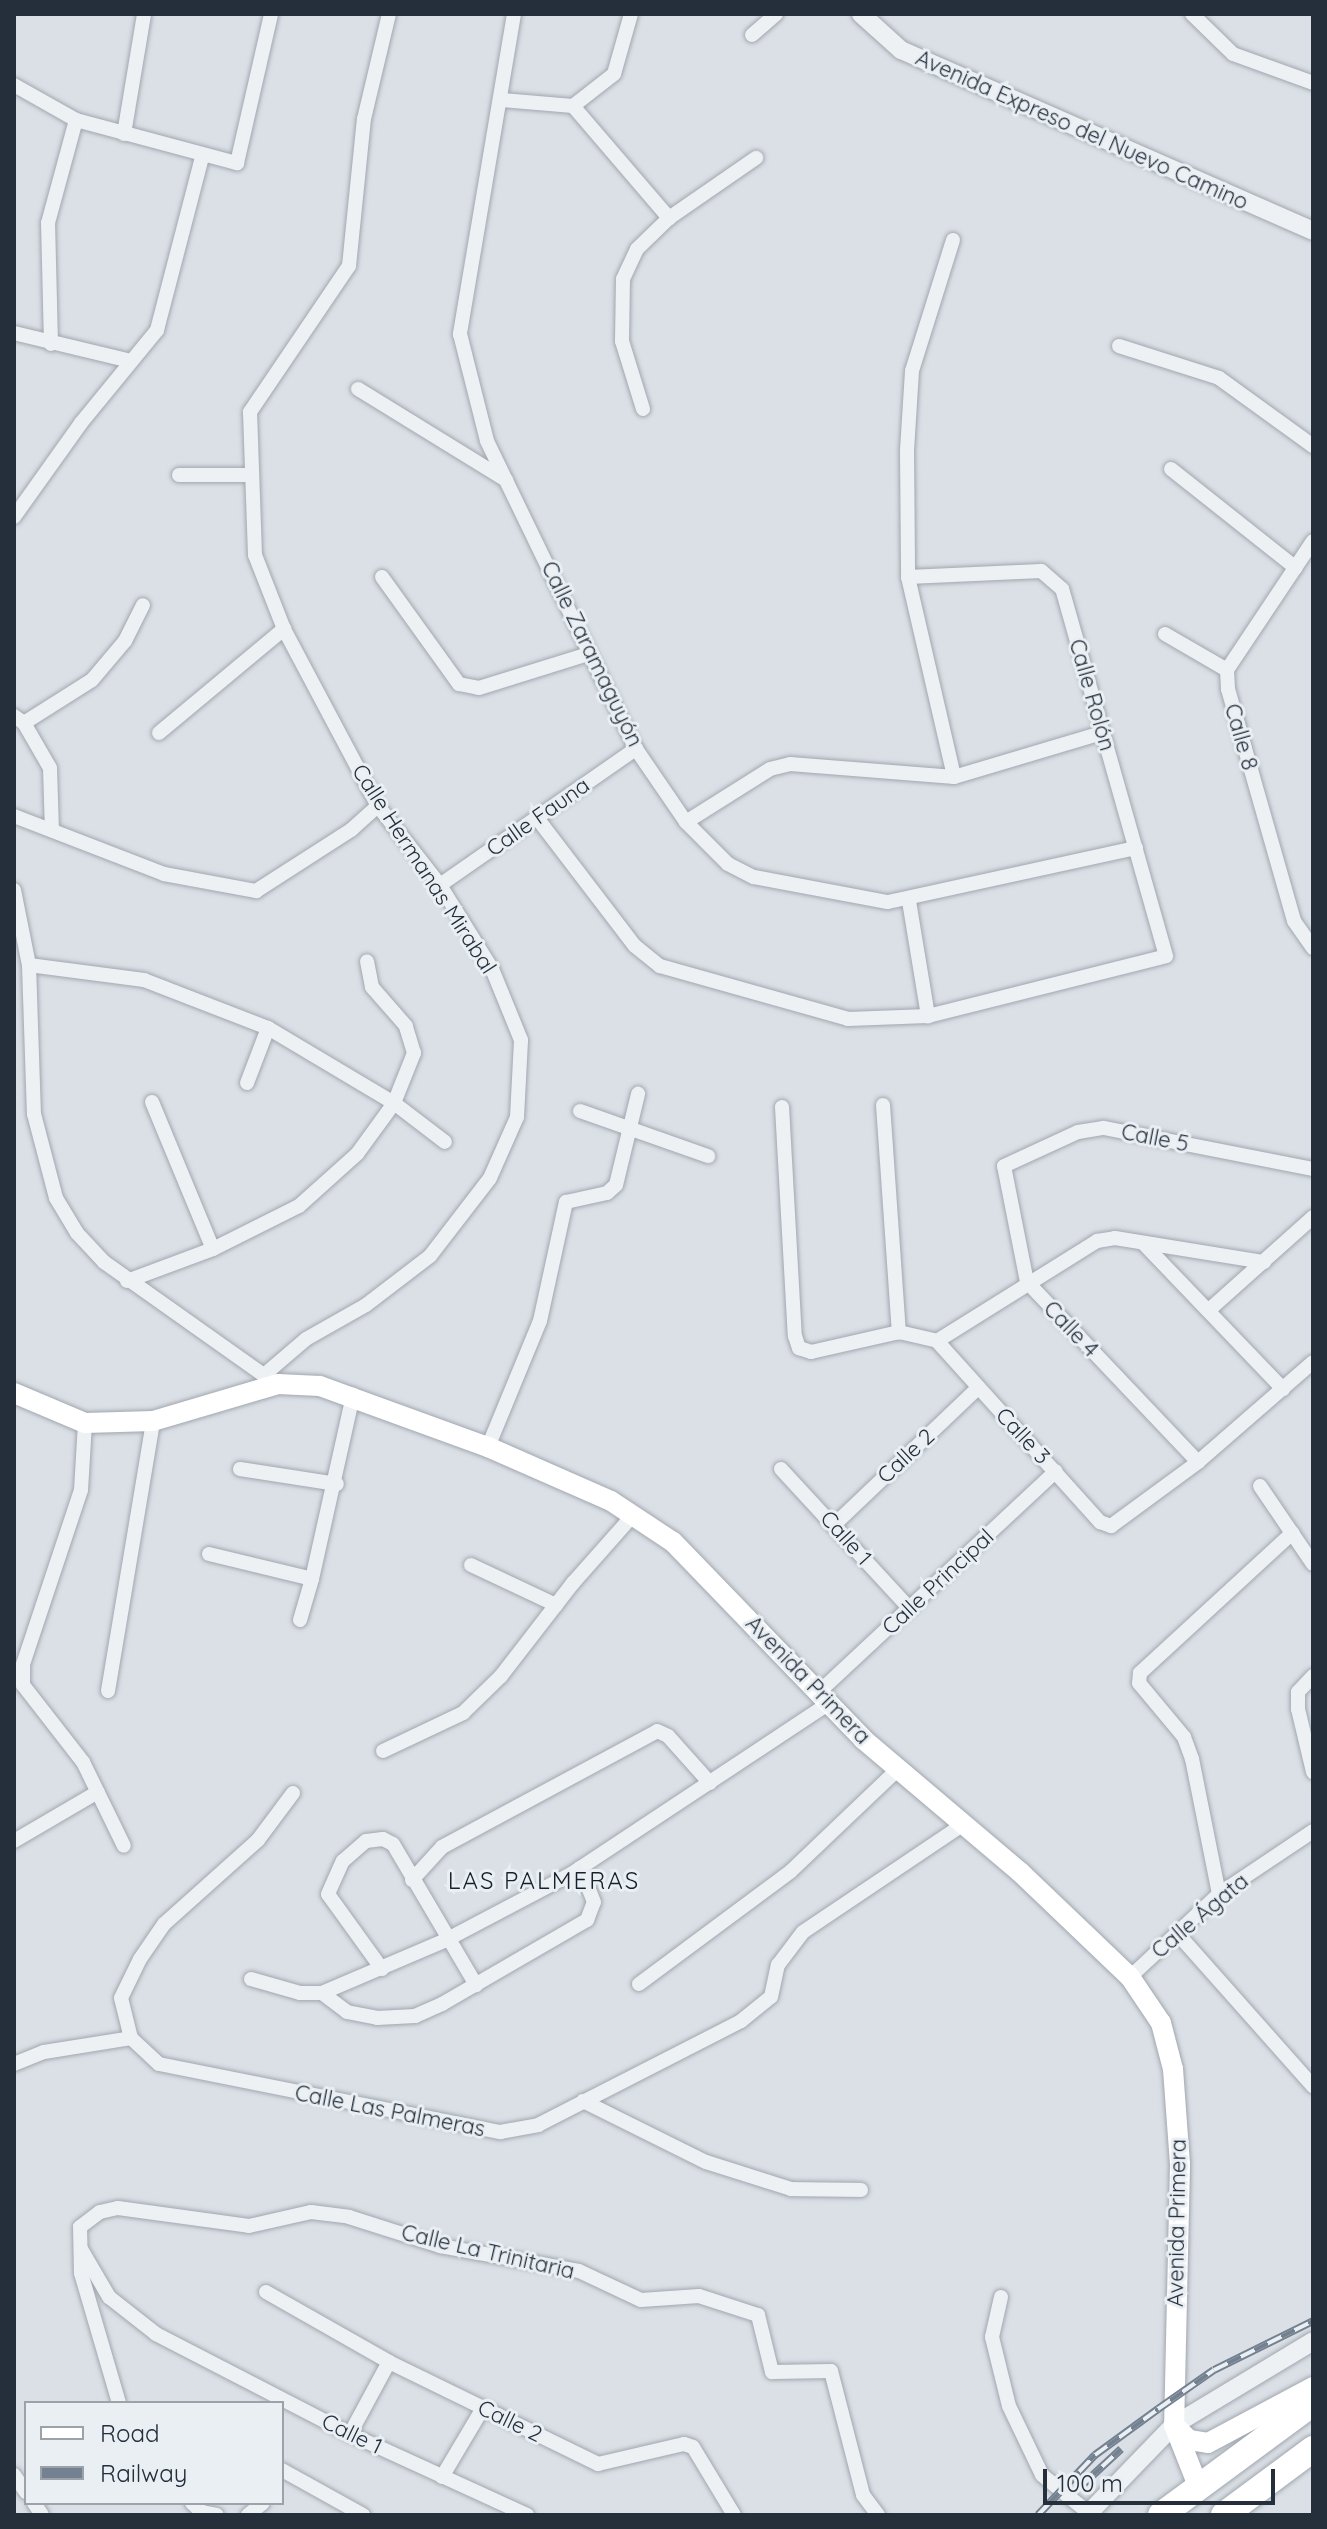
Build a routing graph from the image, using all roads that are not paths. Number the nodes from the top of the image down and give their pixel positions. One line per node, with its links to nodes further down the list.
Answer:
1 (144, 14): 15 (street)
2 (271, 14): 16 (street)
3 (389, 14): 30 (street, Calle Hermanas Mirabal)
4 (514, 14): 12 (street, Calle Zaramaguyón)
5 (631, 14): 13 (street)
6 (776, 14): 9 (street)
7 (861, 14): 19 (street, Avenida Expreso del Nuevo Camino)
8 (1192, 14): 10 (street)
9 (752, 35)
10 (1313, 83)
11 (14, 85): 14 (street)
12 (502, 100): 13 (street); 31 (street, Calle Zaramaguyón)
13 (573, 106): 18 (street)
14 (76, 120): 15 (street); 22 (street)
15 (124, 134): 16 (street)
16 (202, 157): 24 (street)
17 (756, 158): 18 (street)
18 (669, 218): 26 (street)
19 (1313, 231)
20 (953, 240): 36 (street)
21 (14, 333): 22 (street)
22 (51, 344): 24 (street)
23 (1119, 346): 27 (street)
24 (131, 361): 32 (street)
25 (358, 389): 31 (street)
26 (643, 409)
27 (1313, 446)
28 (1171, 469): 34 (street)
29 (179, 475): 30 (street)
30 (252, 475): 38 (street, Calle Hermanas Mirabal)
31 (506, 480): 40 (street, Calle Zaramaguyón)
32 (14, 517)
33 (1313, 541): 34 (street)
34 (1296, 568): 41 (street)
35 (382, 577): 40 (street)
36 (908, 577): 44 (street, Calle Rolón); 46 (street)
37 (143, 605): 42 (street)
38 (284, 629): 43 (street); 47 (street, Calle Hermanas Mirabal)
39 (1165, 634): 41 (street)
40 (588, 654): 45 (street, Calle Zaramaguyón)
41 (1227, 670): 56 (street, Calle 8)
42 (19, 719): 51 (street)
43 (159, 733)
44 (1102, 733): 46 (street); 52 (street, Calle Rolón)
45 (636, 749): 49 (street, Calle Fauna); 50 (street, Calle Zaramaguyón)
46 (954, 777): 50 (street)
47 (378, 806): 51 (street); 53 (street, Calle Hermanas Mirabal)
48 (14, 816): 51 (street)
49 (537, 818): 53 (street, Calle Fauna); 59 (street)
50 (686, 822): 55 (street, Calle Zaramaguyón)
51 (52, 830)
52 (1136, 848): 55 (street, Calle Zaramaguyón); 59 (street, Calle Rolón)
53 (440, 885): 83 (street, Calle Hermanas Mirabal)
54 (14, 890): 58 (street)
55 (909, 901): 59 (street)
56 (1313, 948)
57 (367, 961): 64 (street)
58 (29, 965): 60 (street); 77 (street)
59 (928, 1016)
60 (268, 1028): 61 (street); 64 (street)
61 (247, 1083)
62 (638, 1094): 68 (street)
63 (152, 1102): 75 (street)
64 (394, 1103): 69 (street); 75 (street)
65 (883, 1105): 80 (street)
66 (782, 1107): 80 (street)
67 (580, 1111): 68 (street)
68 (625, 1130): 70 (street); 90 (street)
69 (445, 1142)
70 (708, 1156)
71 (1004, 1166): 72 (street, Calle 5); 78 (street, Calle 4)
72 (1313, 1169)
73 (1313, 1217): 76 (street)
74 (1144, 1244): 76 (street); 78 (street); 79 (street)
75 (213, 1249): 77 (street)
76 (1264, 1262): 79 (street)
77 (127, 1281): 83 (street)
78 (1027, 1282): 81 (street); 91 (street, Calle 4)
79 (1209, 1310): 85 (street)
80 (899, 1332): 81 (street)
81 (937, 1341): 84 (street, Calle 3)
82 (1313, 1362): 85 (street)
83 (271, 1380): 87 (main road, Avenida Primera); 88 (main road, Avenida Primera)
84 (978, 1388): 94 (street, Calle 3); 98 (street, Calle 2)
85 (1283, 1389): 91 (street)
86 (14, 1393): 89 (main road, Avenida Primera)
87 (353, 1395): 90 (main road, Avenida Primera); 95 (street)
88 (153, 1421): 89 (main road, Avenida Primera); 108 (street)
89 (85, 1423): 114 (street)
90 (488, 1447): 97 (main road, Avenida Primera)
91 (1198, 1462): 94 (street, Calle 3)
92 (240, 1469): 95 (street)
93 (781, 1469): 98 (street, Calle 1)
94 (1056, 1471): 105 (street, Calle Principal)
95 (337, 1484): 103 (street)
96 (1260, 1486): 99 (street)
97 (634, 1514): 104 (street); 109 (main road, Avenida Primera)
98 (834, 1525): 105 (street, Calle 1)
99 (1292, 1533): 101 (street); 122 (street)
100 (209, 1554): 103 (street)
101 (1313, 1564)
102 (471, 1565): 104 (street)
103 (312, 1579): 106 (street)
104 (556, 1605): 110 (street)
105 (910, 1609): 109 (street, Calle Principal)
106 (300, 1620)
107 (1313, 1676): 112 (street)
108 (108, 1691)
109 (824, 1698): 111 (main road, Avenida Primera); 113 (street, Calle Principal)
110 (383, 1751)
111 (897, 1770): 116 (main road, Avenida Primera); 128 (street)
112 (1313, 1772)
113 (710, 1783): 120 (street, Calle Principal); 121 (street)
114 (98, 1792): 118 (street); 119 (street)
115 (293, 1793): 131 (street)
116 (961, 1826): 126 (main road, Avenida Primera); 134 (street, Calle Las Palmeras)
117 (1313, 1831): 122 (street, Calle Ágata)
118 (14, 1841)
119 (124, 1846)
120 (580, 1868): 124 (street, Calle Principal); 129 (street)
121 (412, 1880): 124 (street); 125 (street)
122 (1219, 1894): 123 (street, Calle Ágata)
123 (1177, 1933): 126 (street, Calle Ágata); 133 (street)
124 (446, 1940): 125 (street, Calle Principal); 129 (street)
125 (382, 1969): 130 (street, Calle Principal)
126 (1130, 1977): 145 (main road, Avenida Primera)
127 (251, 1979): 130 (street)
128 (639, 1984)
129 (476, 1985): 130 (street)
130 (322, 1993)
131 (131, 2038): 132 (street); 134 (street, Calle Las Palmeras)
132 (14, 2064)
133 (1313, 2086)
134 (583, 2101): 135 (street)
135 (861, 2190)
136 (80, 2248): 142 (street); 146 (street, Calle 1); 158 (street, Calle La Trinitaria)
137 (266, 2292): 140 (street, Calle 2)
138 (1001, 2297): 153 (street)
139 (1313, 2341): 145 (street)
140 (389, 2362): 144 (street, Calle 2); 146 (street)
141 (1313, 2387): 145 (main road)
142 (118, 2401)
143 (1313, 2403): 150 (highway)
144 (483, 2408): 149 (street); 157 (street, Calle 2)
145 (1174, 2425): 150 (main road, Avenida Primera); 153 (street)
146 (350, 2434): 149 (street, Calle 1)
147 (1313, 2449): 152 (highway)
148 (284, 2471): 155 (street)
149 (442, 2477): 156 (street, Calle 1)
150 (1198, 2486): 159 (highway)
151 (194, 2505): 154 (street)
152 (1237, 2511)
153 (1088, 2514)
154 (217, 2515)
155 (363, 2515)
156 (527, 2515)
157 (734, 2515)
158 (878, 2515)
159 (1161, 2515)

